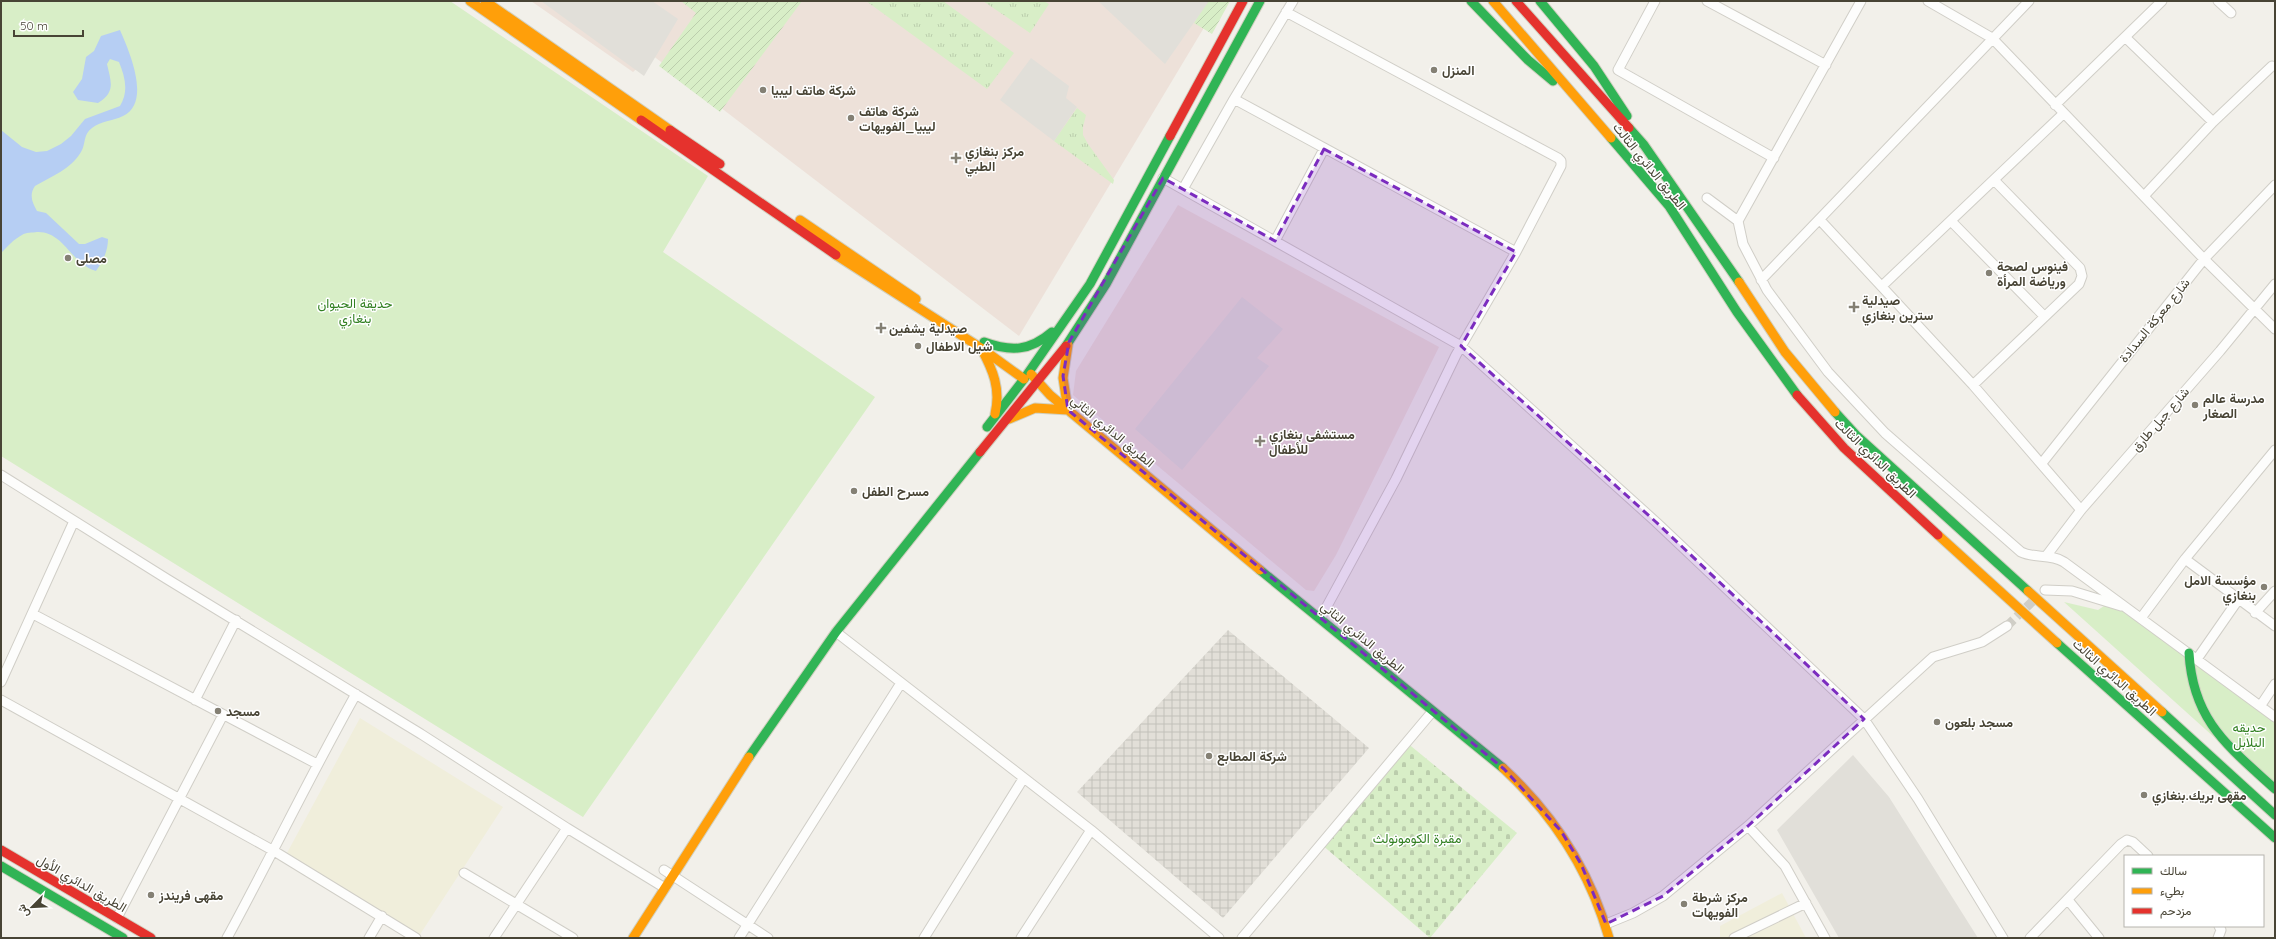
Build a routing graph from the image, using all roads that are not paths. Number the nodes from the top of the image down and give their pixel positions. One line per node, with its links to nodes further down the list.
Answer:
1 (470, 1): 51 (main road)
2 (485, 1): 51 (main road)
3 (1243, 1): 48 (main road)
4 (1260, 1): 31 (main road)
5 (1293, 1): 17 (street)
6 (1471, 1): 25 (main road)
7 (1493, 1): 25 (main road, الطريق الدائري الثالث)
8 (1516, 1): 28 (main road, الطريق الدائري الثالث)
9 (1540, 1): 28 (main road)
10 (1655, 1): 30 (street)
11 (1707, 1): 21 (street)
12 (1861, 1): 21 (street)
13 (1928, 1): 20 (street)
14 (2029, 1): 20 (street)
15 (2162, 1): 19 (street)
16 (2218, 1): 18 (street)
17 (1286, 12): 23 (street); 41 (street)
18 (2230, 13)
19 (2125, 37): 24 (street); 27 (street)
20 (1992, 38): 24 (street); 37 (street)
21 (1826, 65): 30 (street)
22 (2272, 66): 27 (street)
23 (1234, 98): 29 (street); 34 (street)
24 (2055, 105): 26 (street)
25 (1586, 110): 102 (main road, الطريق الدائري الثالث)
26 (2063, 114): 32 (street); 35 (street)
27 (2213, 122): 35 (street)
28 (1644, 145): 98 (main road, الطريق الدائري الثالث)
29 (1324, 149): 40 (street); 41 (street)
30 (1774, 158): 38 (street)
31 (1163, 178): 34 (street); 50 (main road)
32 (1994, 180): 39 (street); 47 (street)
33 (2275, 185): 42 (street, شارع معركة السدادة)
34 (1183, 189): 40 (street)
35 (2144, 196): 42 (street)
36 (1707, 198): 38 (street)
37 (1820, 220): 43 (street); 45 (street)
38 (1738, 221): 43 (street)
39 (1951, 221): 45 (street); 47 (street)
40 (1275, 241): 52 (street)
41 (1516, 252): 52 (street)
42 (2204, 259): 46 (street); 60 (street, شارع معركة السدادة)
43 (1761, 280): 64 (street)
44 (2275, 284): 46 (street, شارع جبل طارق)
45 (1882, 286): 55 (street)
46 (2254, 309): 49 (street); 62 (street, شارع جبل طارق)
47 (2044, 316): 55 (street)
48 (1066, 319): 51 (main road); 53 (main road)
49 (2275, 328)
50 (1069, 342): 54 (main road); 56 (main road)
51 (983, 345): 53 (main road, الطريق الدائري الثاني); 57 (main road)
52 (1461, 346): 73 (street); 91 (street)
53 (1027, 376): 54 (main road, الطريق الدائري الثاني); 57 (main road)
54 (1036, 383): 56 (main road, الطريق الدائري الثاني); 58 (main road)
55 (1973, 385): 60 (street)
56 (1068, 410): 58 (main road); 73 (main road, الطريق الدائري الثاني)
57 (993, 419): 86 (main road)
58 (1006, 420): 77 (main road)
59 (2275, 451): 65 (street)
60 (2042, 463): 62 (street)
61 (1, 475): 63 (street)
62 (2081, 510): 64 (street, شارع جبل طارق)
63 (74, 521): 71 (street); 74 (street)
64 (2047, 555): 69 (street)
65 (2185, 559): 68 (street); 72 (street)
66 (2045, 590): 69 (street)
67 (2275, 591): 70 (street)
68 (2238, 600): 70 (street); 79 (street)
69 (2127, 607): 72 (street)
70 (2255, 613): 76 (street)
71 (33, 614): 80 (street); 85 (street)
72 (2141, 618): 78 (street)
73 (1320, 619): 88 (main road, الطريق الدائري الثاني)
74 (236, 620): 83 (street); 85 (street)
75 (2007, 626): 91 (street)
76 (2275, 626)
77 (836, 632): 81 (street); 109 (main road)
78 (2189, 653): 79 (street); 95 (main road)
79 (2197, 659): 87 (street)
80 (1, 682)
81 (901, 683): 94 (street); 119 (street)
82 (2275, 684): 87 (street)
83 (356, 694): 93 (street); 100 (street)
84 (1, 700): 97 (street)
85 (195, 700): 89 (street)
86 (775, 702)
87 (2261, 705): 90 (street)
88 (1432, 712): 118 (main road, الطريق الدائري الثاني); 134 (street)
89 (223, 715): 93 (street); 97 (street)
90 (2275, 717)
91 (1864, 719): 99 (street); 138 (street)
92 (743, 748): 96 (main road)
93 (317, 764): 104 (street)
94 (1023, 779): 101 (street); 131 (street)
95 (2275, 789)
96 (715, 792)
97 (181, 798): 104 (street); 117 (street)
98 (2275, 815)
99 (1748, 826): 113 (street); 118 (street)
100 (567, 828): 110 (street); 114 (street)
101 (1091, 830): 132 (street); 133 (street)
102 (2275, 838)
103 (1, 850): 117 (main road, الطريق الدائري الأول)
104 (274, 851): 116 (street); 124 (street)
105 (2147, 855): 112 (street)
106 (1, 866): 122 (main road, الطريق الدائري الأول)
107 (667, 867): 109 (street); 110 (main road)
108 (464, 873): 114 (street)
109 (673, 876): 111 (main road); 119 (street)
110 (654, 886): 111 (street)
111 (665, 888): 121 (main road)
112 (2068, 900): 139 (street); 140 (street)
113 (1806, 903): 136 (street); 137 (street)
114 (518, 905): 127 (street); 128 (street)
115 (640, 909): 121 (main road)
116 (382, 916): 125 (street); 126 (street)
117 (117, 918): 123 (main road, الطريق الدائري الأول)
118 (1606, 924): 135 (main road, الطريق الدائري الثاني)
119 (748, 925): 129 (street); 130 (street)
120 (2220, 927): 141 (street)
121 (629, 936)
122 (123, 938)
123 (151, 938)
124 (227, 938)
125 (369, 938)
126 (416, 938)
127 (494, 938)
128 (573, 938)
129 (739, 938)
130 (768, 938)
131 (924, 938)
132 (1021, 938)
133 (1219, 938)
134 (1242, 938)
135 (1609, 938)
136 (1734, 938)
137 (1825, 938)
138 (2003, 938)
139 (2030, 938)
140 (2099, 938)
141 (2218, 938)

